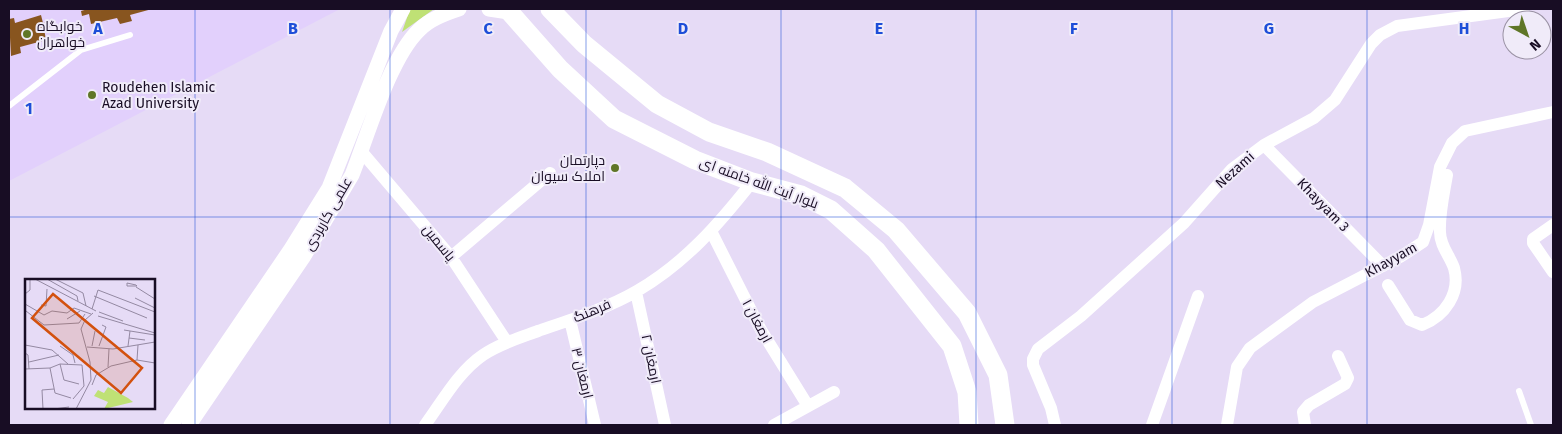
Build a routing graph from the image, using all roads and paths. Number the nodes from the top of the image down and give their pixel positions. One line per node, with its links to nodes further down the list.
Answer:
1 (403, 9): 17 (street, علمی کاربردی)
2 (459, 9): 12 (street, علمی کاربردی)
3 (489, 9): 6 (street)
4 (550, 9): 38 (main road, بلوار آیت الله خامنه ای)
5 (1523, 9): 11 (street, Nezami)
6 (508, 10): 14 (main road, بلوار آیت الله خامنه ای)
7 (130, 36): 8 (lane)
8 (9, 106)
9 (1553, 112): 10 (street, Khayyam)
10 (1452, 143): 19 (street, Khayyam); 21 (street)
11 (1264, 145): 19 (street, Khayyam 3); 39 (street, Nezami)
12 (361, 151): 17 (street, علمی کاربردی); 18 (street, یاسمین)
13 (550, 173): 18 (street)
14 (752, 182): 16 (street, فرهنگ); 37 (main road, بلوار آیت الله خامنه ای)
15 (1553, 225): 20 (street)
16 (712, 232): 22 (street, فرهنگ); 30 (street, ارمغان ۱)
17 (297, 252): 26 (street, علمی کاربردی)
18 (451, 257): 25 (street, یاسمین)
19 (1383, 266): 41 (street, Khayyam)
20 (1553, 272)
21 (1388, 285)
22 (636, 292): 24 (street, فرهنگ); 35 (street, ارمغان ۲)
23 (1198, 296): 40 (street)
24 (570, 320): 25 (street, فرهنگ); 34 (street, ارمغان ۳)
25 (507, 342): 33 (street, فرهنگ)
26 (228, 355): 31 (street, علمی کاربردی); 32 (street, علمی کاربردی)
27 (1338, 356): 42 (street)
28 (1519, 391): 43 (lane)
29 (834, 392): 30 (street)
30 (808, 406): 36 (street)
31 (171, 425)
32 (189, 425)
33 (425, 425)
34 (595, 425)
35 (665, 425)
36 (774, 425)
37 (969, 425)
38 (1005, 425)
39 (1055, 425)
40 (1152, 425)
41 (1227, 425)
42 (1305, 425)
43 (1532, 425)

